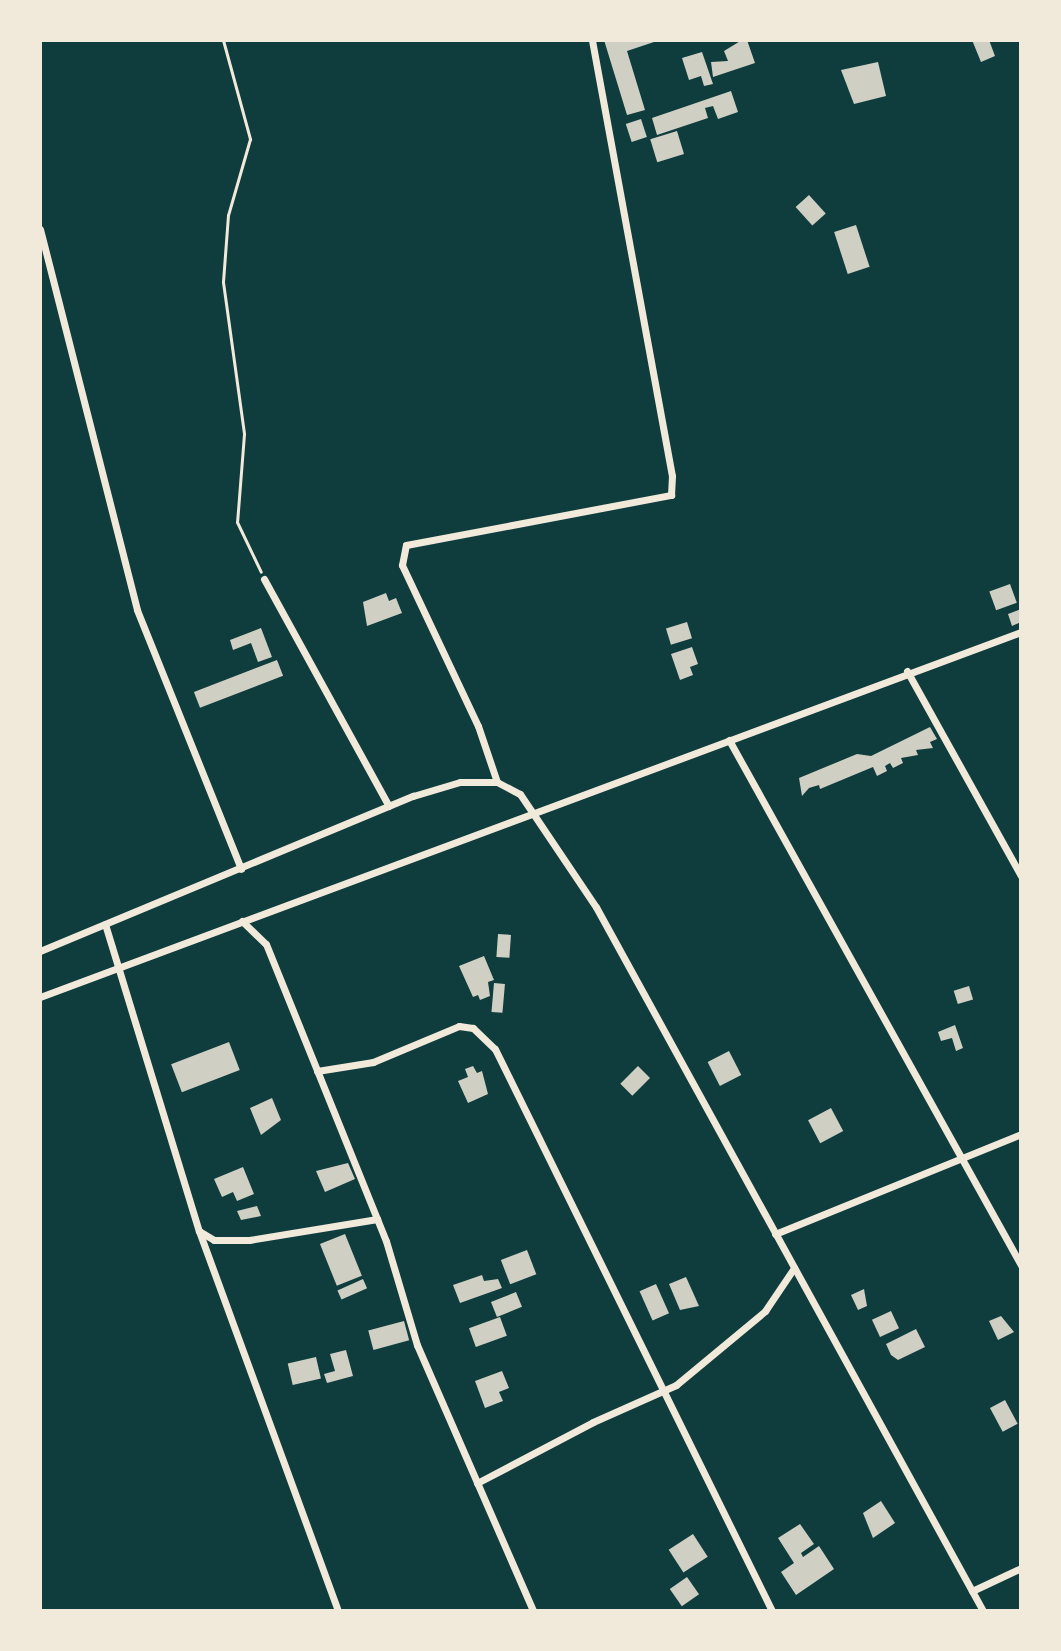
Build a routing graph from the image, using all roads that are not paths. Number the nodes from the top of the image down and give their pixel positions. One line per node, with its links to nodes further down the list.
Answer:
1 (592, 40): 7 (street)
2 (40, 229): 10 (street)
3 (264, 579): 8 (street)
4 (1021, 632): 5 (street)
5 (907, 671): 6 (street); 11 (street)
6 (729, 740): 9 (street); 19 (street)
7 (497, 782): 8 (street); 9 (street)
8 (389, 806): 10 (street)
9 (529, 811): 12 (street); 22 (street)
10 (241, 869): 13 (street)
11 (1021, 876)
12 (242, 921): 15 (street); 17 (street)
13 (105, 924): 14 (street); 15 (street)
14 (40, 951)
15 (120, 967): 16 (street); 21 (street)
16 (40, 997)
17 (317, 1071): 20 (street); 25 (street)
18 (1021, 1134): 19 (street)
19 (961, 1158): 22 (street); 23 (street)
20 (377, 1219): 21 (street); 26 (street)
21 (199, 1231): 29 (street)
22 (775, 1234): 24 (street)
23 (1021, 1265)
24 (794, 1268): 25 (street); 28 (street)
25 (661, 1395): 26 (street); 31 (street)
26 (477, 1483): 30 (street)
27 (1021, 1568): 28 (street)
28 (972, 1591): 32 (street)
29 (338, 1611)
30 (533, 1611)
31 (772, 1611)
32 (983, 1611)

